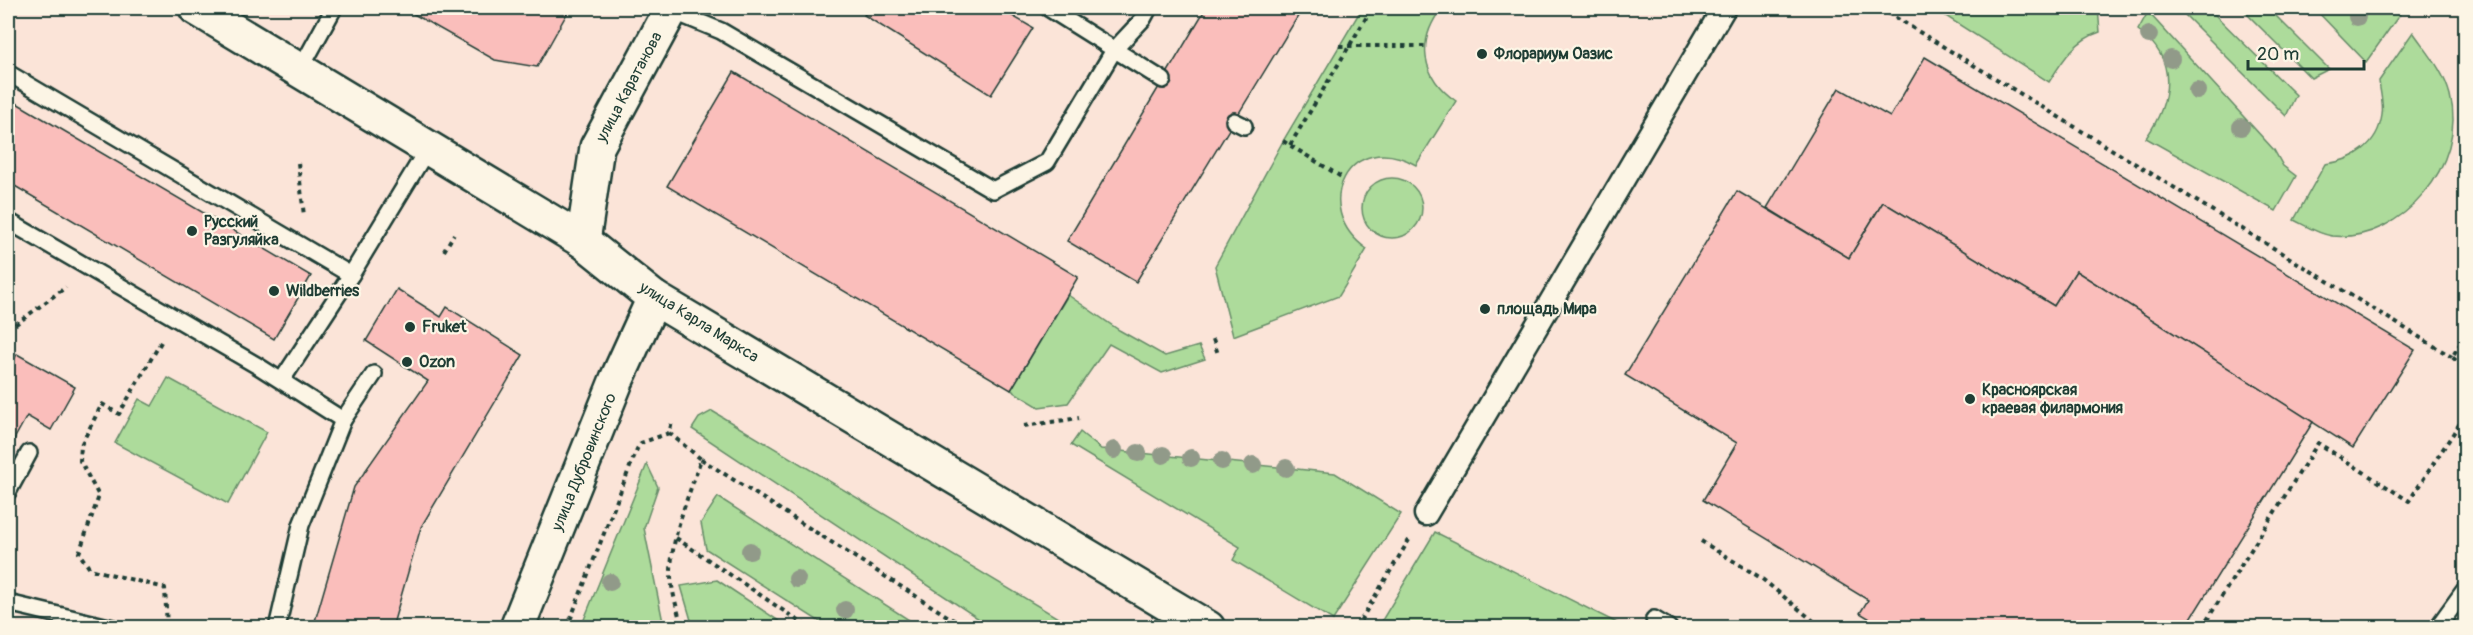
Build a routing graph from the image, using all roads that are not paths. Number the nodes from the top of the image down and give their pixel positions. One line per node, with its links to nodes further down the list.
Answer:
1 (196, 8): 8 (main road, улица Карла Маркса)
2 (334, 8): 8 (lane)
3 (1048, 8): 7 (lane)
4 (1149, 8): 7 (lane)
5 (1724, 8): 21 (street)
6 (671, 9): 7 (lane); 13 (main road, улица Каратанова)
7 (1114, 50): 10 (lane)
8 (300, 70): 11 (main road, улица Карла Маркса)
9 (8, 73): 14 (lane)
10 (1163, 80)
11 (428, 148): 13 (main road, улица Карла Маркса); 14 (lane)
12 (8, 221): 17 (lane)
13 (583, 241): 15 (main road, улица Карла Маркса)
14 (351, 275): 17 (lane)
15 (654, 298): 27 (main road, улица Дубровинского); 28 (main road, улица Карла Маркса)
16 (374, 374): 18 (lane)
17 (282, 380): 18 (lane)
18 (343, 420): 26 (lane)
19 (29, 453): 20 (lane)
20 (8, 492)
21 (1426, 514)
22 (2466, 588): 30 (lane)
23 (8, 603): 25 (lane)
24 (1654, 619): 29 (lane)
25 (114, 627)
26 (277, 627)
27 (517, 627)
28 (1208, 627)
29 (1669, 627)
30 (2437, 627)

